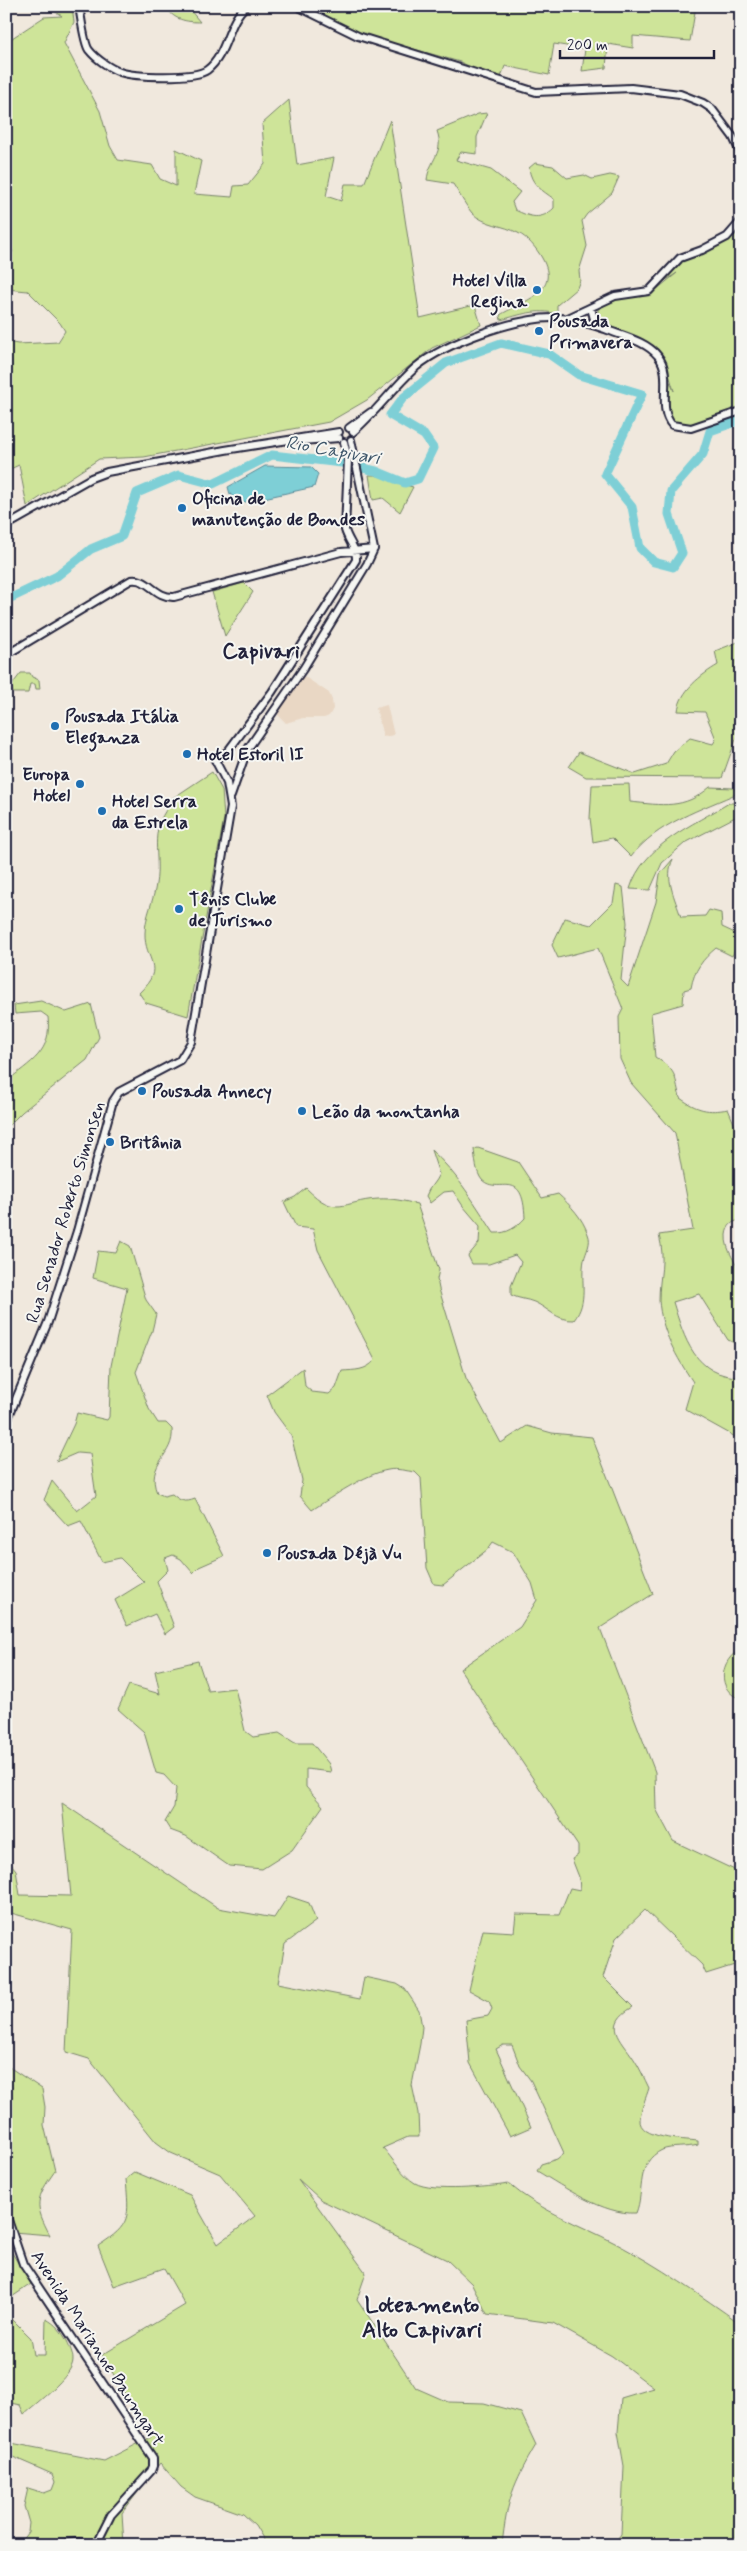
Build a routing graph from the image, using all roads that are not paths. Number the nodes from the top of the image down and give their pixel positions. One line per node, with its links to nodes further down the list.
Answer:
1 (79, 6): 2 (street)
2 (246, 6)
3 (297, 6): 4 (street)
4 (741, 154)
5 (741, 221): 6 (street)
6 (591, 308): 7 (street); 8 (street)
7 (568, 318): 8 (street); 10 (street)
8 (602, 328): 9 (street)
9 (741, 411)
10 (351, 430): 11 (street); 11 (street)
11 (343, 438): 12 (street); 13 (street); 15 (street)
12 (6, 526)
13 (372, 537): 14 (street); 15 (street)
14 (374, 549): 15 (street); 18 (street)
15 (358, 550): 16 (street); 17 (street)
16 (6, 655)
17 (223, 772): 18 (street); 19 (street)
18 (238, 772): 19 (street)
19 (231, 797): 20 (street, Rua Senador Roberto Simonsen)
20 (6, 1423)
21 (6, 2214): 22 (street, Avenida Marianne Baumgart)
22 (96, 2544): 23 (street)
23 (38, 2545)

